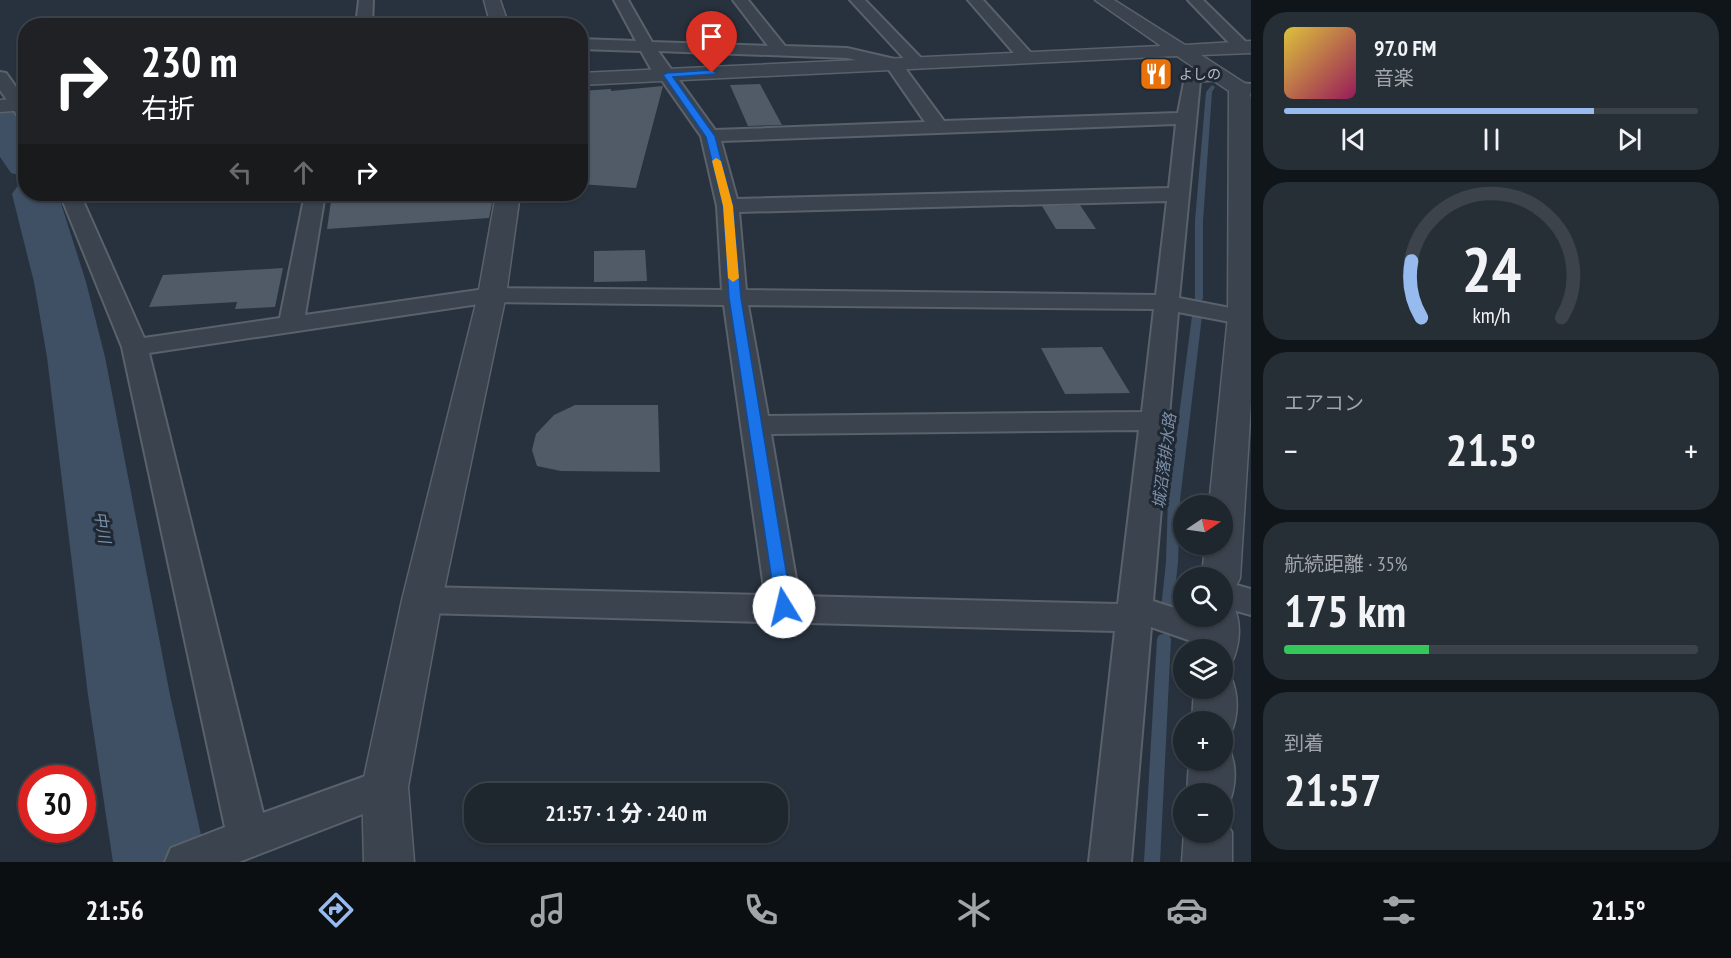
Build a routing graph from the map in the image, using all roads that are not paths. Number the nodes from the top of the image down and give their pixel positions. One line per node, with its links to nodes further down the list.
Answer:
1 (366, 0): 9 (street)
2 (492, 0): 10 (street)
3 (621, 0): 12 (street)
4 (740, 0): 15 (street)
5 (857, 0): 17 (street)
6 (975, 0): 16 (street)
7 (1102, 0): 14 (street)
8 (1195, 0): 13 (street)
9 (365, 18)
10 (498, 18)
11 (588, 44): 12 (street)
12 (647, 46): 15 (street); 19 (street)
13 (1247, 47): 14 (street)
14 (1182, 49): 16 (street); 22 (street)
15 (781, 52): 18 (street)
16 (1026, 57): 17 (street)
17 (916, 62): 18 (street)
18 (893, 63): 19 (street); 25 (street)
19 (667, 75): 21 (street); 26 (street)
20 (0, 77): 23 (street)
21 (588, 79)
22 (1236, 84): 24 (street); 35 (street)
23 (18, 107)
24 (1186, 119): 25 (street); 27 (street)
25 (939, 128): 26 (street)
26 (710, 136): 31 (street)
27 (1178, 194): 31 (street); 34 (street)
28 (73, 201): 37 (street)
29 (314, 201): 36 (street)
30 (507, 201): 32 (street)
31 (728, 206): 33 (street)
32 (492, 295): 33 (street); 36 (street); 42 (street)
33 (735, 298): 34 (street); 39 (street)
34 (1165, 302): 35 (street); 38 (street)
35 (1248, 317): 40 (street)
36 (291, 325): 37 (street)
37 (135, 347): 48 (street)
38 (1155, 421): 39 (street); 45 (street)
39 (755, 425): 44 (street)
40 (1222, 567)
41 (1233, 597): 43 (street)
42 (422, 600): 44 (street); 47 (street)
43 (1251, 602)
44 (784, 607): 45 (street)
45 (1135, 613): 46 (street); 52 (street)
46 (1218, 634)
47 (384, 787): 48 (street); 51 (street)
48 (248, 838): 50 (street)
49 (1208, 843): 53 (street)
50 (196, 858)
51 (388, 862)
52 (1110, 862)
53 (1207, 862)

